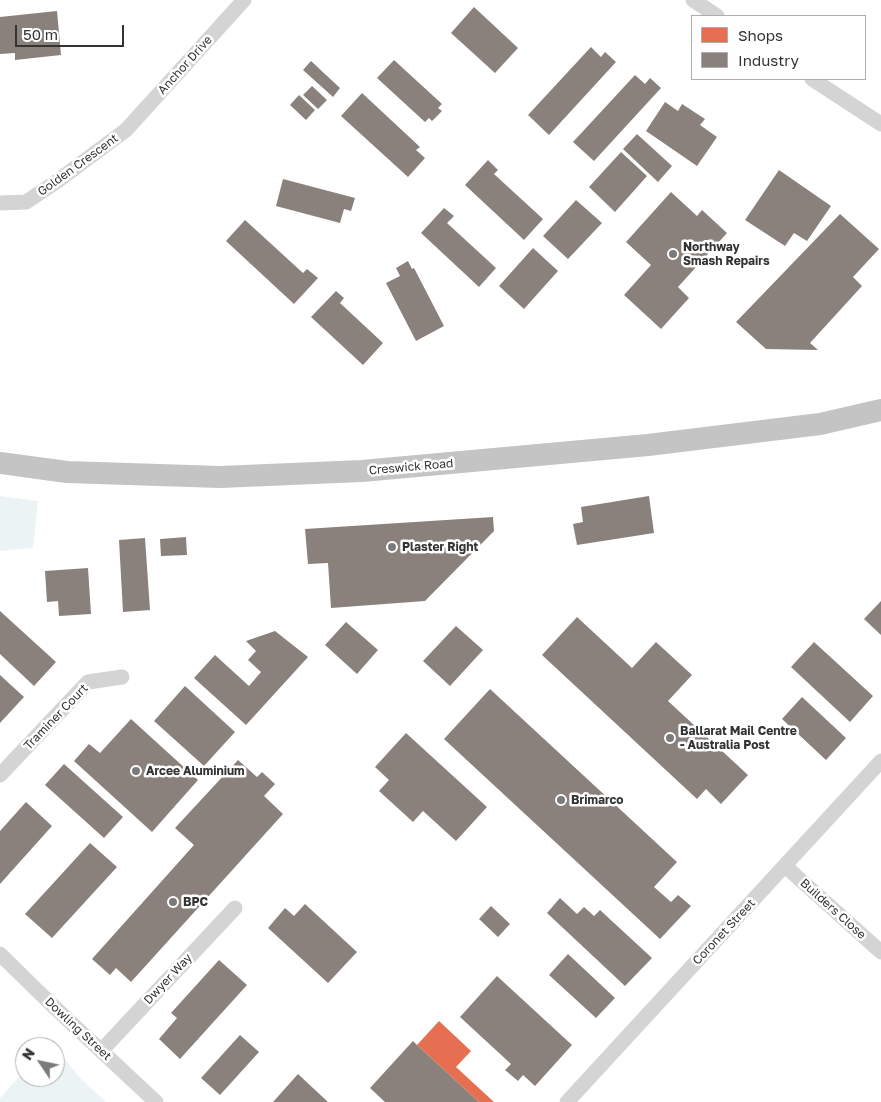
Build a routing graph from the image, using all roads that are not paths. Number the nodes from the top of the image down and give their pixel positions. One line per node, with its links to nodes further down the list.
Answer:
1 (244, 0): 6 (street, Anchor Drive)
2 (692, 0): 3 (street)
3 (715, 15)
4 (814, 80): 5 (street)
5 (881, 124)
6 (126, 130): 7 (street, Golden Crescent)
7 (0, 204)
8 (881, 410): 9 (highway, Creswick Road)
9 (820, 424): 10 (highway, Creswick Road); 11 (highway, Creswick Road)
10 (881, 425)
11 (3, 463)
12 (122, 677): 14 (street, Traminer Court)
13 (881, 761): 15 (street, Coronet Street)
14 (0, 776)
15 (785, 866): 17 (street, Builders Close); 21 (street, Coronet Street)
16 (235, 908): 19 (street, Dwyer Way)
17 (881, 952)
18 (0, 954): 19 (street, Dowling Street)
19 (102, 1051): 20 (street, Dowling Street)
20 (156, 1102)
21 (567, 1102)

